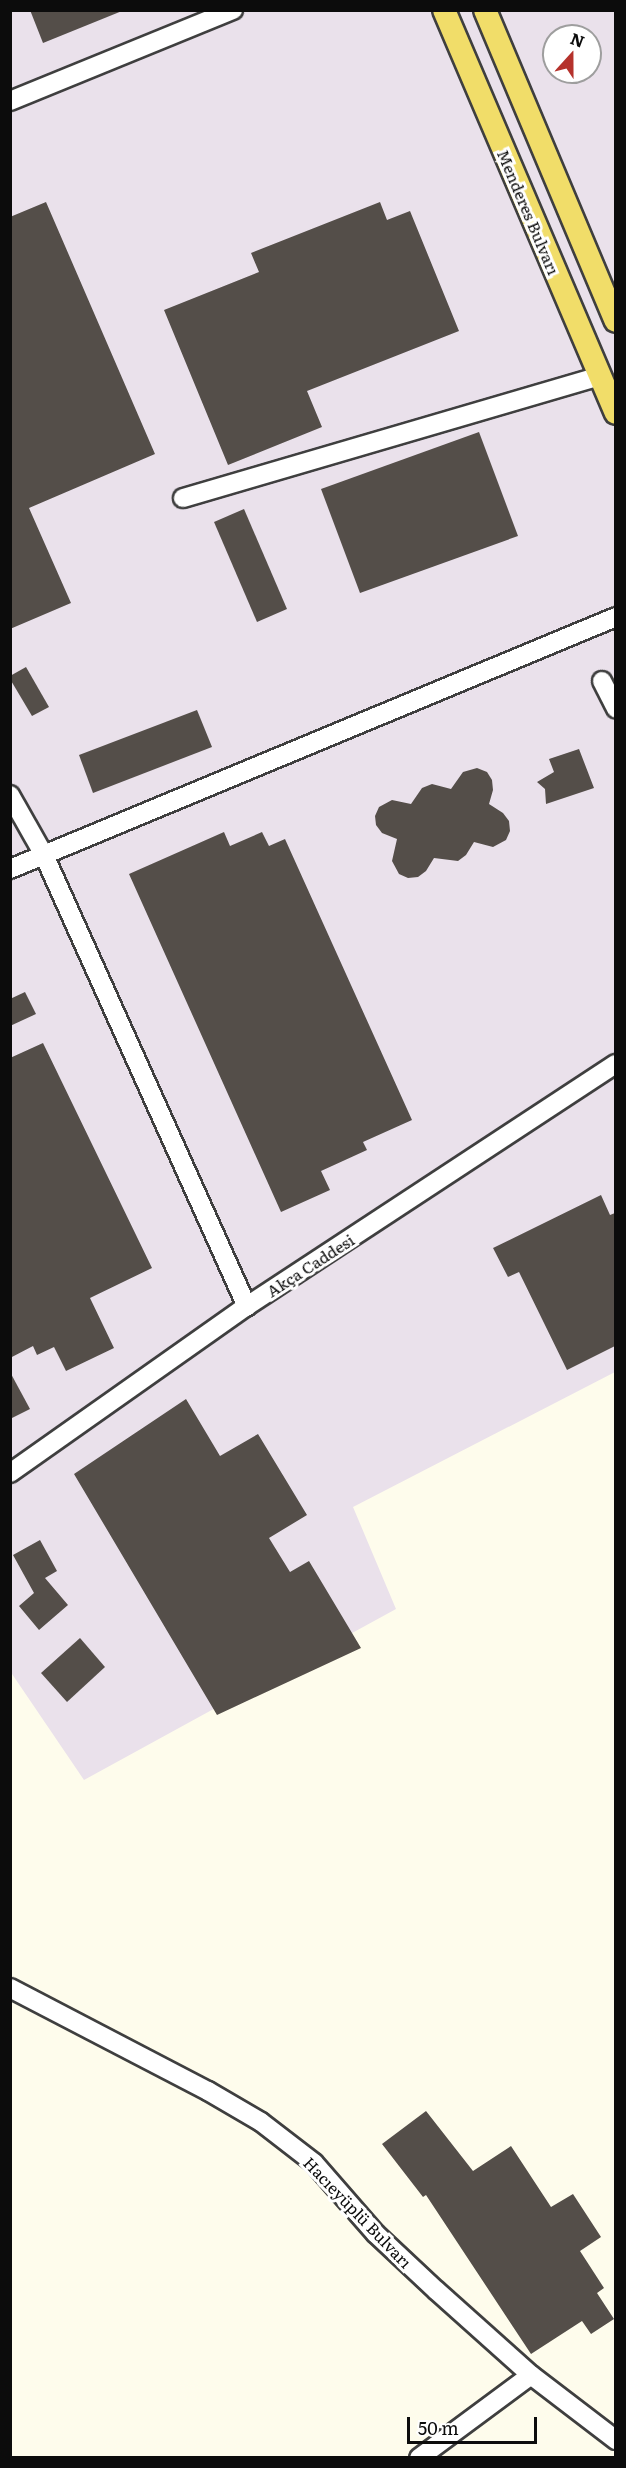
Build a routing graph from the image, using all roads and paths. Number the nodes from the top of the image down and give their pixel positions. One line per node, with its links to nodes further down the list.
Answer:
1 (233, 10): 4 (street)
2 (444, 10): 6 (main road, Menderes Bulvarı)
3 (485, 10): 5 (main road)
4 (10, 101)
5 (615, 321)
6 (600, 376): 7 (main road, Menderes Bulvarı); 8 (street)
7 (615, 413)
8 (183, 498)
9 (615, 617): 13 (street)
10 (602, 681): 11 (street)
11 (615, 708)
12 (10, 795): 13 (street)
13 (44, 855): 14 (street); 16 (street)
14 (10, 868)
15 (615, 1064): 16 (street, Akça Caddesi)
16 (248, 1306): 17 (street, Akça Caddesi)
17 (10, 1473)
18 (10, 1988): 19 (street, Hacıeyüplü Bulvarı)
19 (531, 2375): 20 (street, Hacıeyüplü Bulvarı); 21 (street)
20 (615, 2440)
21 (419, 2457)

